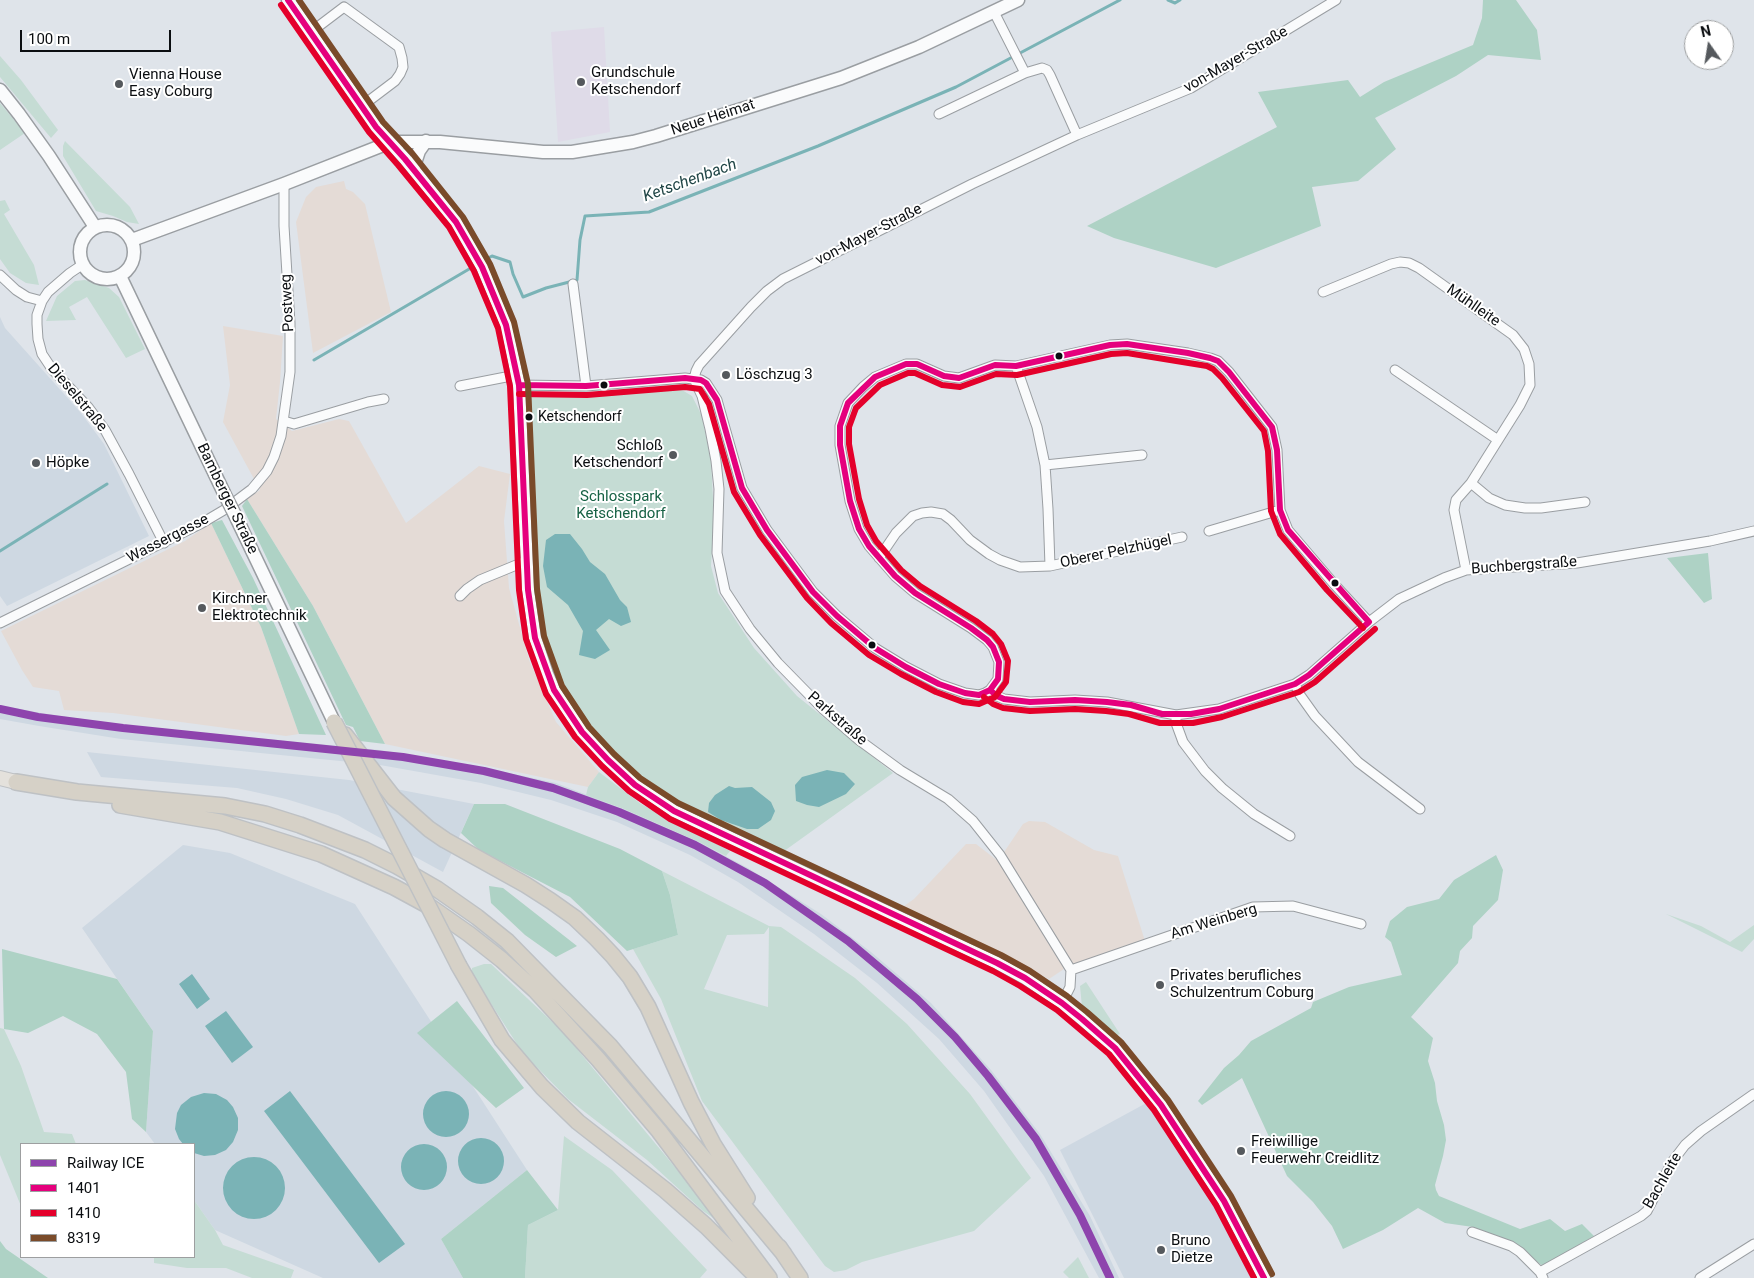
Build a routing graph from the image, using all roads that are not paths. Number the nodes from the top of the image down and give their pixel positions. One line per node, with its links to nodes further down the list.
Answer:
1 (288, 0): 5 (street)
2 (1018, 0): 4 (street, Neue Heimat)
3 (1336, 0): 10 (street, von-Mayer-Straße)
4 (994, 12): 6 (street); 11 (street, Neue Heimat)
5 (311, 32): 8 (street); 8 (street)
6 (1025, 74): 9 (street); 10 (street)
7 (0, 90): 15 (street)
8 (362, 106): 12 (street)
9 (939, 114)
10 (1077, 135): 25 (street, von-Mayer-Straße)
11 (426, 141): 12 (street, Neue Heimat); 13 (street)
12 (390, 142): 13 (street); 14 (street)
13 (413, 169): 26 (street)
14 (284, 184): 16 (street); 30 (street, Postweg)
15 (95, 227): 16 (street); 17 (street)
16 (132, 240): 19 (street)
17 (82, 265): 19 (street); 22 (street, Dieselstraße)
18 (0, 275): 22 (street)
19 (120, 276): 51 (street, Bamberger Straße, bridge)
20 (573, 284): 28 (street)
21 (1323, 292): 31 (street, Mühlleite)
22 (42, 301): 40 (street, Dieselstraße)
23 (1016, 366): 33 (street, Oberer Pelzhügel); 36 (street); 41 (street)
24 (1395, 370): 31 (street)
25 (694, 379): 28 (street); 49 (street); 57 (street, Parkstraße)
26 (518, 380): 27 (street); 28 (street); 42 (street)
27 (460, 386)
28 (586, 386)
29 (384, 399): 30 (street)
30 (284, 421): 40 (street, Wassergasse)
31 (1498, 440): 34 (street, Mühlleite)
32 (1142, 455): 33 (street)
33 (1044, 465): 43 (street, Oberer Pelzhügel)
34 (1471, 483): 35 (street); 44 (street, Mühlleite)
35 (1585, 502)
36 (1280, 510): 37 (street); 47 (street)
37 (1209, 531)
38 (1754, 531): 44 (street, Buchbergstraße)
39 (1182, 537): 43 (street, Oberer Pelzhügel)
40 (164, 543): 46 (street, Wassergasse)
41 (879, 558): 43 (street, Oberer Pelzhügel); 49 (street)
42 (526, 561): 45 (street); 58 (street)
43 (1050, 566)
44 (1466, 570): 47 (street, Buchbergstraße)
45 (460, 596)
46 (2, 619)
47 (1369, 622): 48 (street, Buchbergstraße)
48 (1295, 684): 50 (street, Buchbergstraße); 54 (street)
49 (990, 690): 50 (street, Buchbergstraße)
50 (1176, 716): 55 (street)
51 (334, 722): 62 (highway, bridge); 64 (highway, bridge)
52 (0, 778): 53 (main road)
53 (16, 782): 62 (highway); 65 (highway)
54 (1420, 809)
55 (1290, 836)
56 (1361, 924): 57 (street, Am Weinberg)
57 (1071, 970): 58 (street)
58 (1062, 1003): 67 (street)
59 (1754, 1094): 63 (street, Bachleite)
60 (1472, 1232): 63 (street)
61 (1754, 1244): 68 (street)
62 (784, 1254): 66 (highway)
63 (1541, 1275)
64 (758, 1278)
65 (769, 1278)
66 (800, 1278)
67 (1264, 1278)
68 (1700, 1278)

